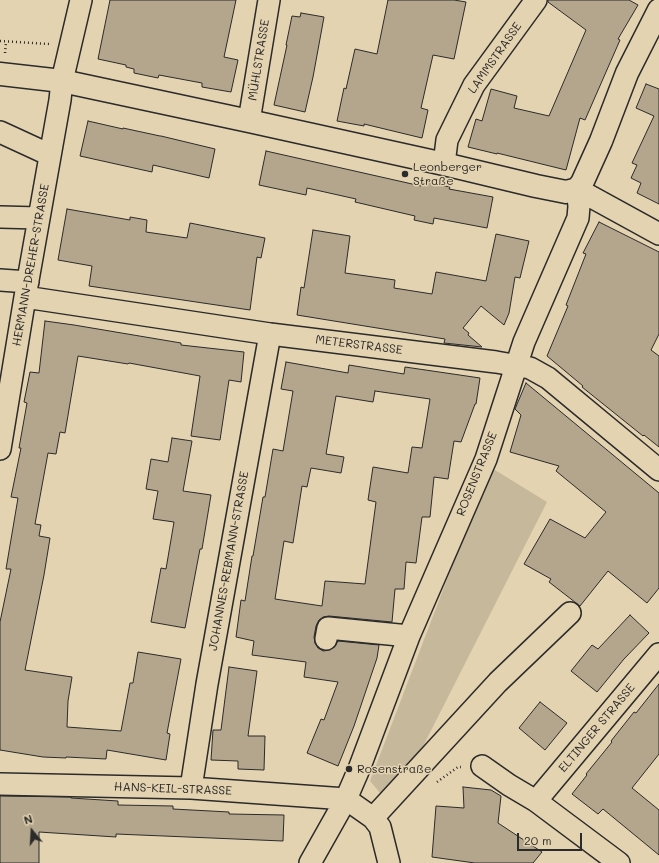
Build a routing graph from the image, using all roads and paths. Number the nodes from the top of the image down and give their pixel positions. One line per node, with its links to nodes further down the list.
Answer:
1 (81, 0): 6 (street, HERMANN-DREHER-STRASSE)
2 (269, 0): 9 (street, MÜHLSTRASSE)
3 (536, 0): 12 (street, LAMMSTRASSE)
4 (659, 10): 13 (main road)
5 (0, 41): 6 (path)
6 (70, 45): 8 (street, HERMANN-DREHER-STRASSE)
7 (0, 74): 8 (main road)
8 (62, 81): 9 (main road); 11 (street, HERMANN-DREHER-STRASSE)
9 (249, 121): 12 (main road)
10 (0, 132): 11 (street)
11 (50, 155): 15 (street, HERMANN-DREHER-STRASSE)
12 (444, 164): 13 (main road)
13 (577, 189): 16 (street); 20 (street, ROSENSTRASSE)
14 (0, 217): 15 (street)
15 (39, 218): 18 (street, HERMANN-DREHER-STRASSE)
16 (659, 234)
17 (0, 280): 18 (street, METERSTRASSE)
18 (27, 290): 19 (street, METERSTRASSE); 21 (street, HERMANN-DREHER-STRASSE)
19 (270, 334): 20 (street, METERSTRASSE); 29 (street, JOHANNES-REBMANN-STRASSE)
20 (517, 365): 22 (street, METERSTRASSE); 24 (street, ROSENSTRASSE)
21 (0, 449)
22 (659, 470)
23 (570, 613): 32 (street)
24 (409, 636): 25 (street); 30 (street, ROSENSTRASSE)
25 (326, 639)
26 (659, 654): 31 (street, ELTINGER STRASSE)
27 (482, 766): 31 (street)
28 (0, 784): 29 (street, HANS-KEIL-STRASSE)
29 (191, 788): 30 (street, HANS-KEIL-STRASSE)
30 (346, 799): 32 (street); 33 (street, ROSENSTRASSE)
31 (536, 801): 35 (street)
32 (373, 818): 34 (street)
33 (310, 863)
34 (389, 863)
35 (619, 863)

